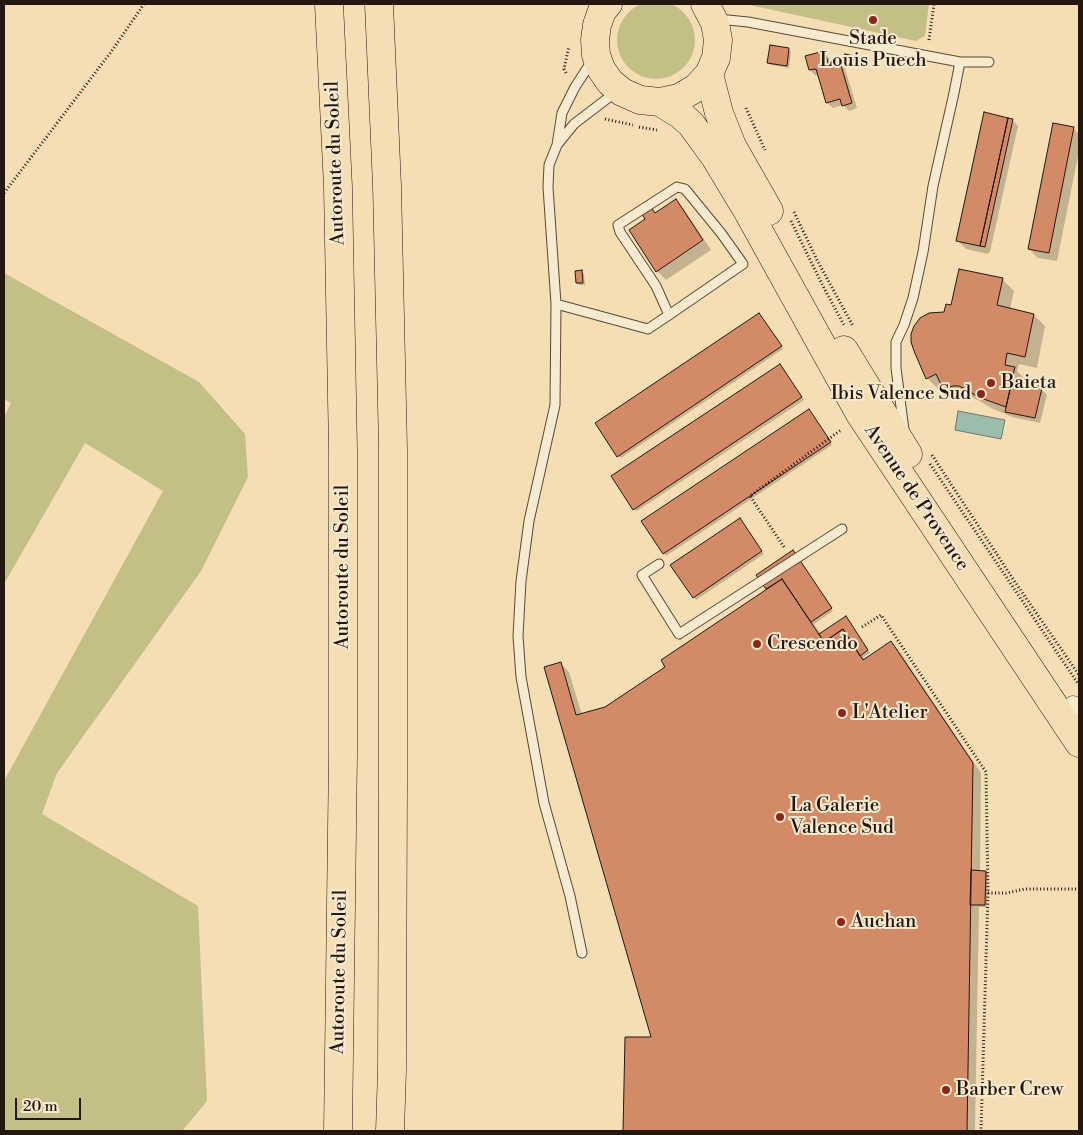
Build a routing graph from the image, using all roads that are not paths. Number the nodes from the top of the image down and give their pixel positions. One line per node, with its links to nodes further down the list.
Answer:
1 (329, 4): 20 (main road, Autoroute du Soleil)
2 (379, 4): 21 (main road)
3 (608, 4): 5 (main road)
4 (710, 13): 6 (lane); 8 (main road)
5 (596, 55): 9 (main road); 11 (lane)
6 (960, 62): 7 (lane); 14 (lane)
7 (989, 62)
8 (708, 74): 10 (main road); 14 (main road, Avenue de Provence)
9 (622, 92): 10 (main road); 11 (lane)
10 (660, 102): 18 (main road, Avenue de Provence)
11 (557, 146): 12 (lane)
12 (556, 304): 13 (lane); 19 (lane)
13 (670, 314): 13 (lane)
14 (919, 453): 17 (main road, Avenue de Provence)
15 (842, 529): 16 (lane)
16 (659, 564)
17 (1077, 709)
18 (1079, 743)
19 (582, 953)
20 (338, 1131)
21 (392, 1131)

